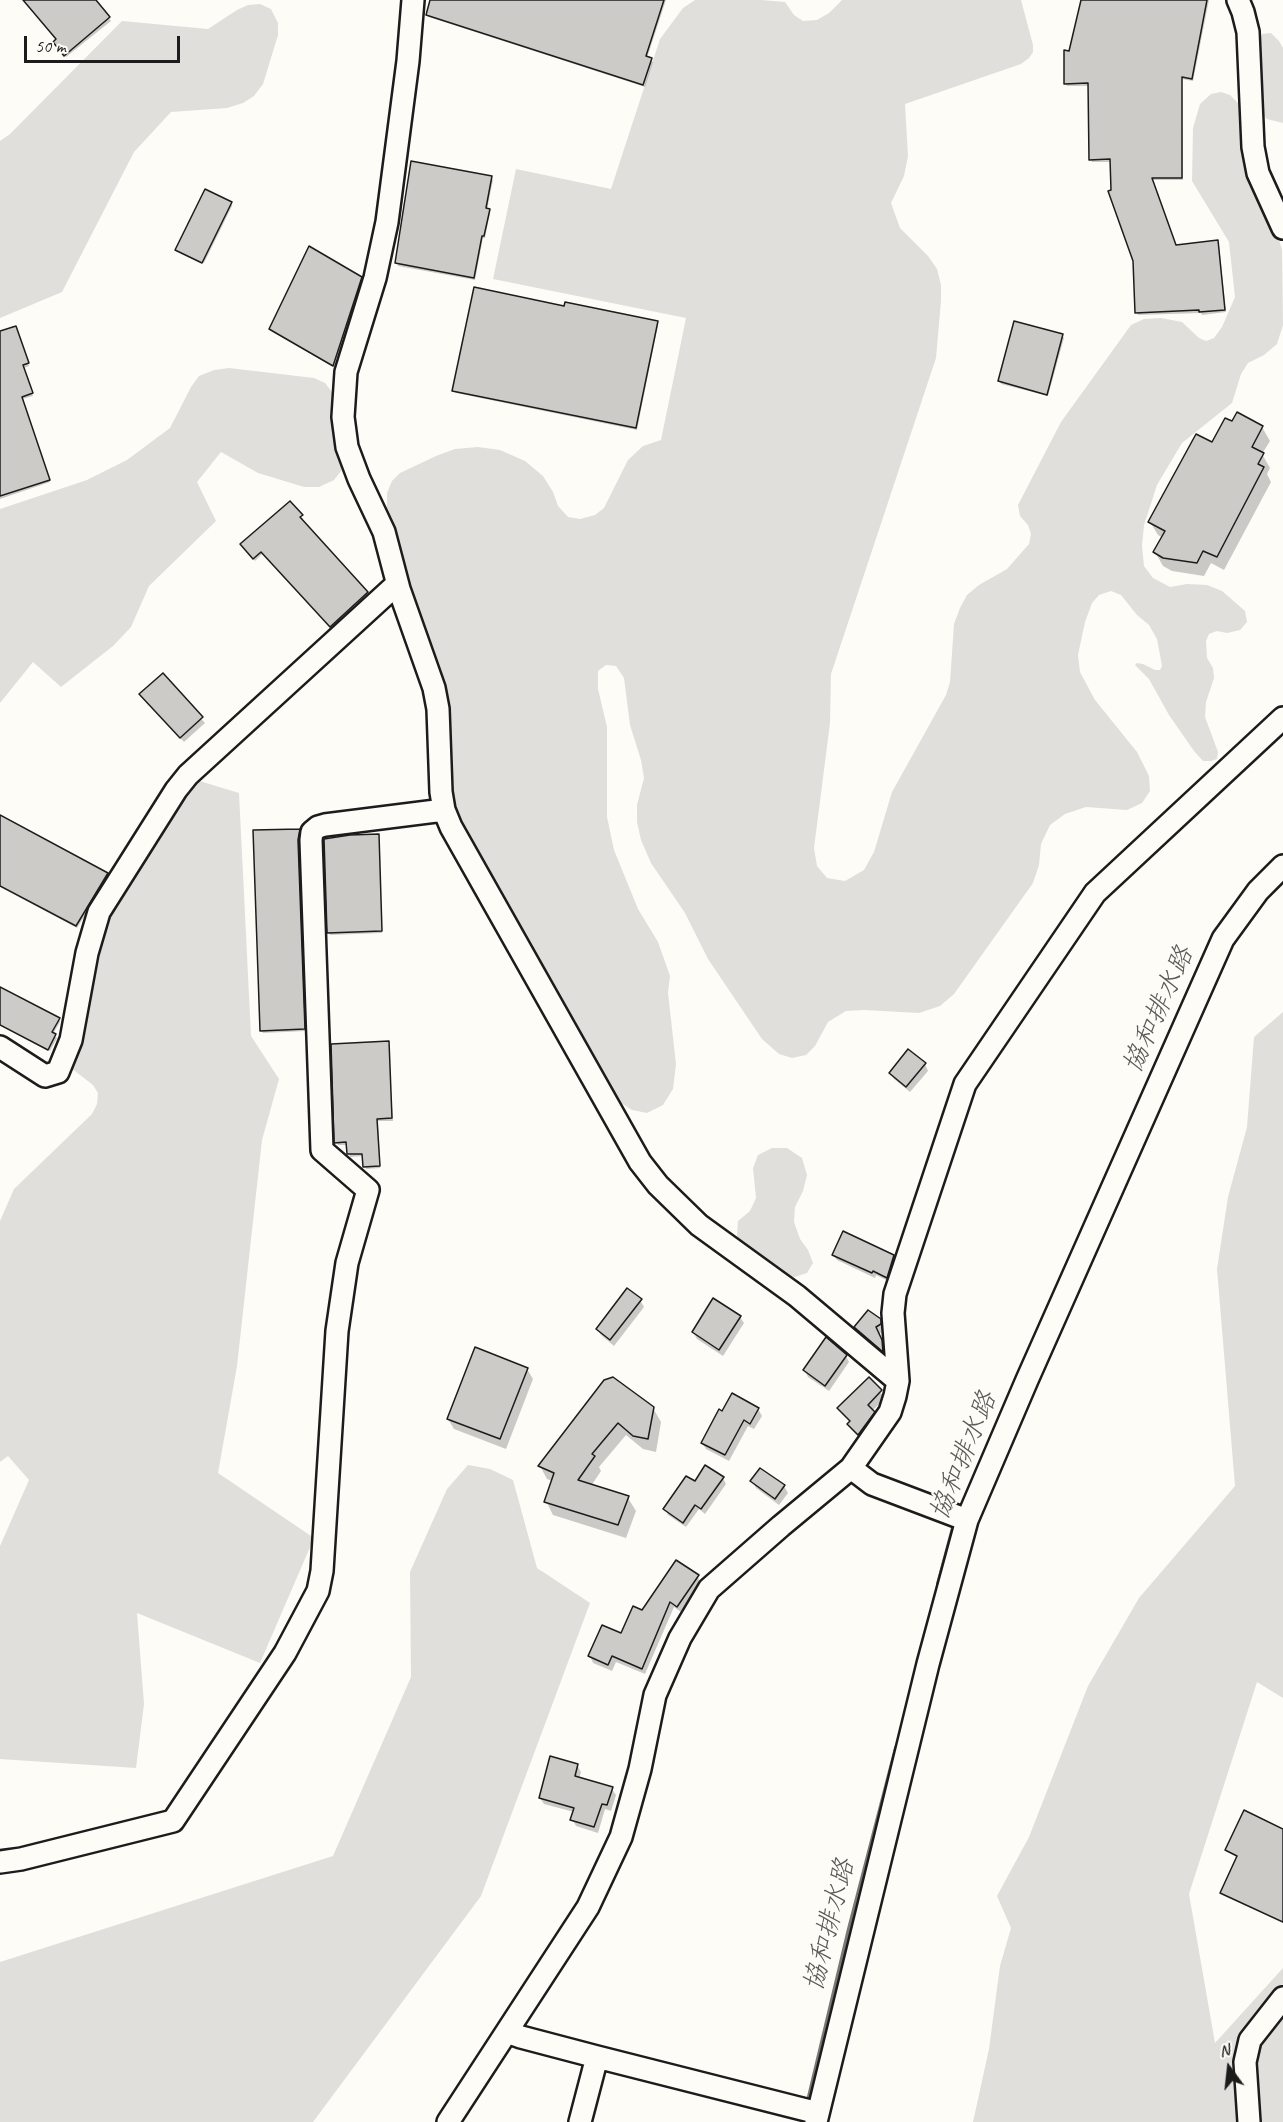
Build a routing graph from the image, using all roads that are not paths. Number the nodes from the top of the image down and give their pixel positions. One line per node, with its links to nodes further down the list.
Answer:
1 (412, 0): 4 (street)
2 (1238, 0): 3 (street)
3 (1283, 228)
4 (397, 584): 6 (street); 8 (street)
5 (1283, 718): 9 (street)
6 (444, 810): 9 (street); 12 (street)
7 (1283, 866): 11 (street)
8 (0, 1047)
9 (898, 1381): 10 (street)
10 (851, 1468): 11 (street); 14 (street)
11 (959, 1517): 16 (street)
12 (0, 1862)
13 (1283, 1998): 19 (street)
14 (507, 2032): 15 (street); 17 (street)
15 (597, 2057): 16 (street); 18 (street)
16 (811, 2114)
17 (448, 2122)
18 (580, 2122)
19 (1249, 2122)

